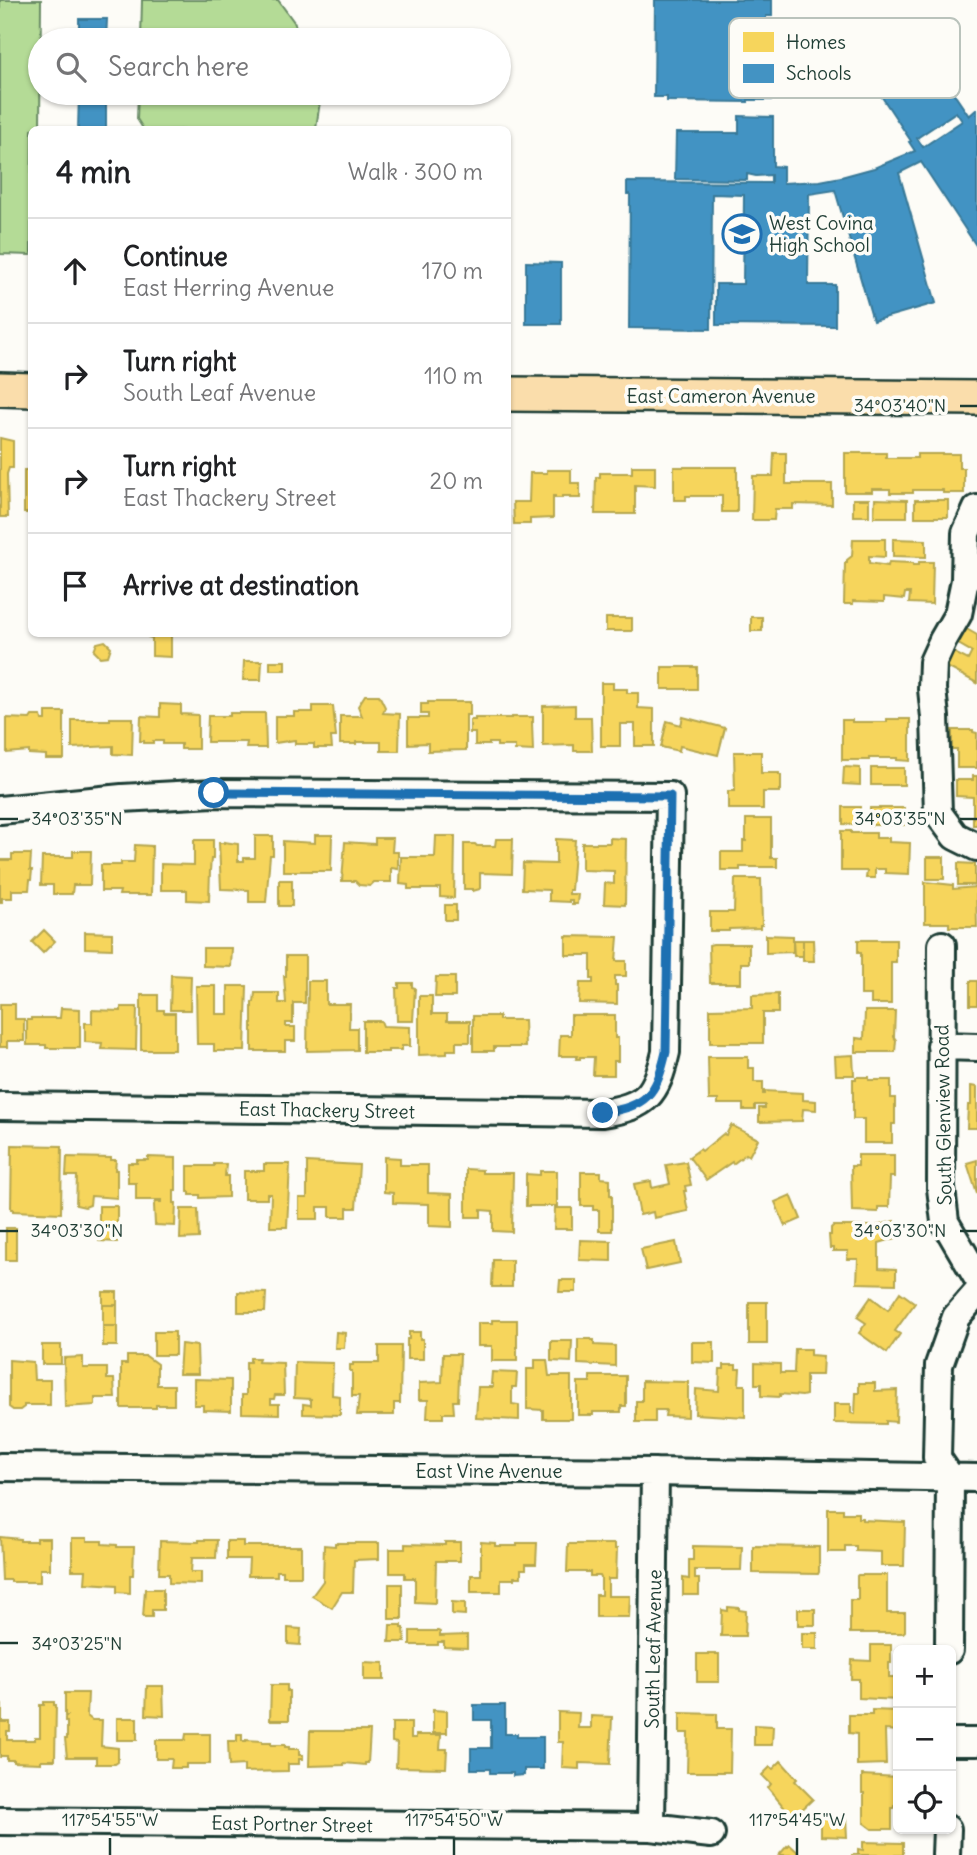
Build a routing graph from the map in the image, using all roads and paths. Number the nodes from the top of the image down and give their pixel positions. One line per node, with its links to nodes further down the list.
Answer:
1 (0, 389): 2 (main road)
2 (28, 390)
3 (511, 394): 4 (main road, East Cameron Avenue)
4 (977, 398)
5 (977, 509): 7 (street)
6 (0, 810): 11 (street, East Thackery Street)
7 (977, 847)
8 (942, 945): 9 (street, South Glenview Road)
9 (941, 1046): 10 (street); 12 (street, South Glenview Road)
10 (977, 1047)
11 (0, 1106)
12 (977, 1277)
13 (977, 1293): 16 (street)
14 (0, 1467): 15 (street, East Vine Avenue)
15 (655, 1472): 16 (street, East Vine Avenue); 22 (street, South Leaf Avenue)
16 (950, 1477): 17 (street, East Vine Avenue); 18 (street)
17 (977, 1478)
18 (949, 1645)
19 (956, 1742): 20 (street)
20 (977, 1742)
21 (0, 1821): 22 (street, East Portner Street)
22 (651, 1827): 23 (street, East Portner Street)
23 (710, 1834)
24 (947, 1834): 25 (street)
25 (946, 1855)

